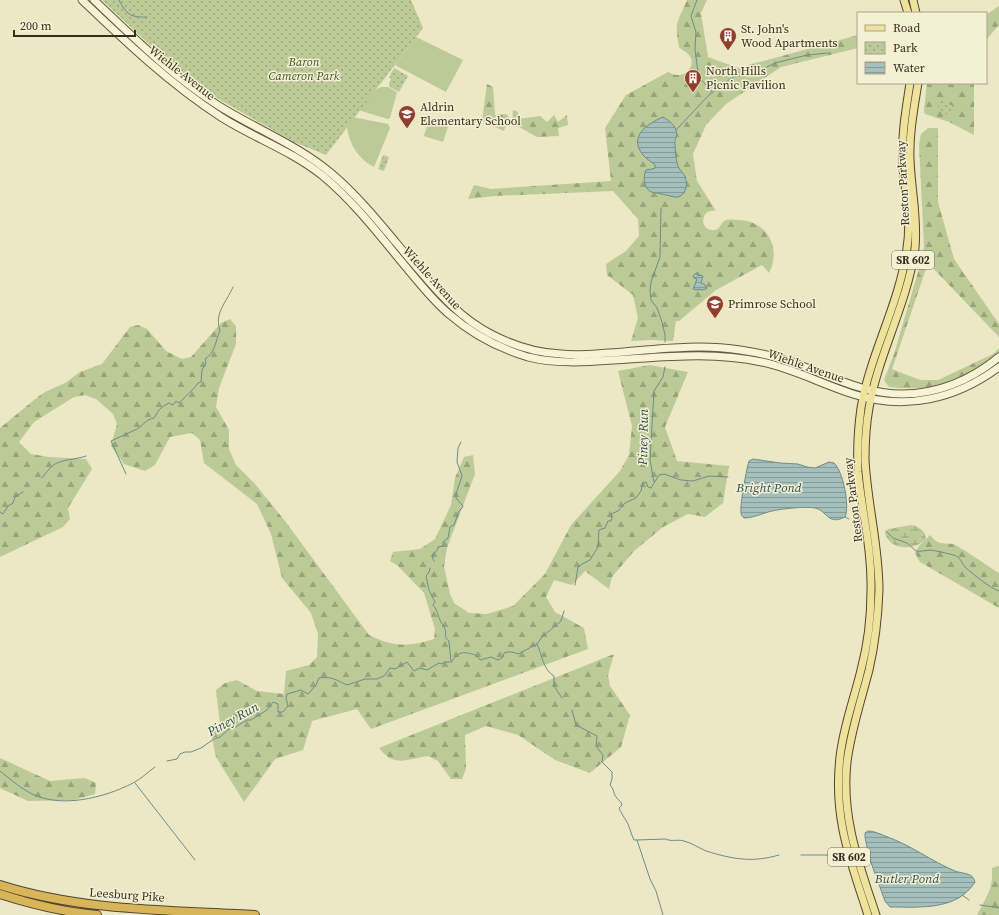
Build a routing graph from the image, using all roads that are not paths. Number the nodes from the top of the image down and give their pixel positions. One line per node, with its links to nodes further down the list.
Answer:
1 (82, 0): 11 (main road, Wiehle Avenue)
2 (94, 0): 11 (main road, Wiehle Avenue)
3 (904, 0): 5 (main road)
4 (913, 0): 6 (main road)
5 (908, 12)
6 (916, 12)
7 (910, 84): 11 (main road, Reston Parkway / SR 602)
8 (918, 84): 11 (main road, Reston Parkway / SR 602)
9 (999, 357): 11 (main road, Wiehle Avenue)
10 (999, 367): 11 (main road, Wiehle Avenue)
11 (868, 394): 17 (main road, Reston Parkway / SR 602); 18 (main road, Reston Parkway / SR 602)
12 (0, 885): 14 (highway, Leesburg Pike)
13 (0, 894): 15 (highway, Leesburg Pike)
14 (204, 914): 16 (highway, Leesburg Pike)
15 (97, 915)
16 (255, 915)
17 (868, 915)
18 (876, 915)

